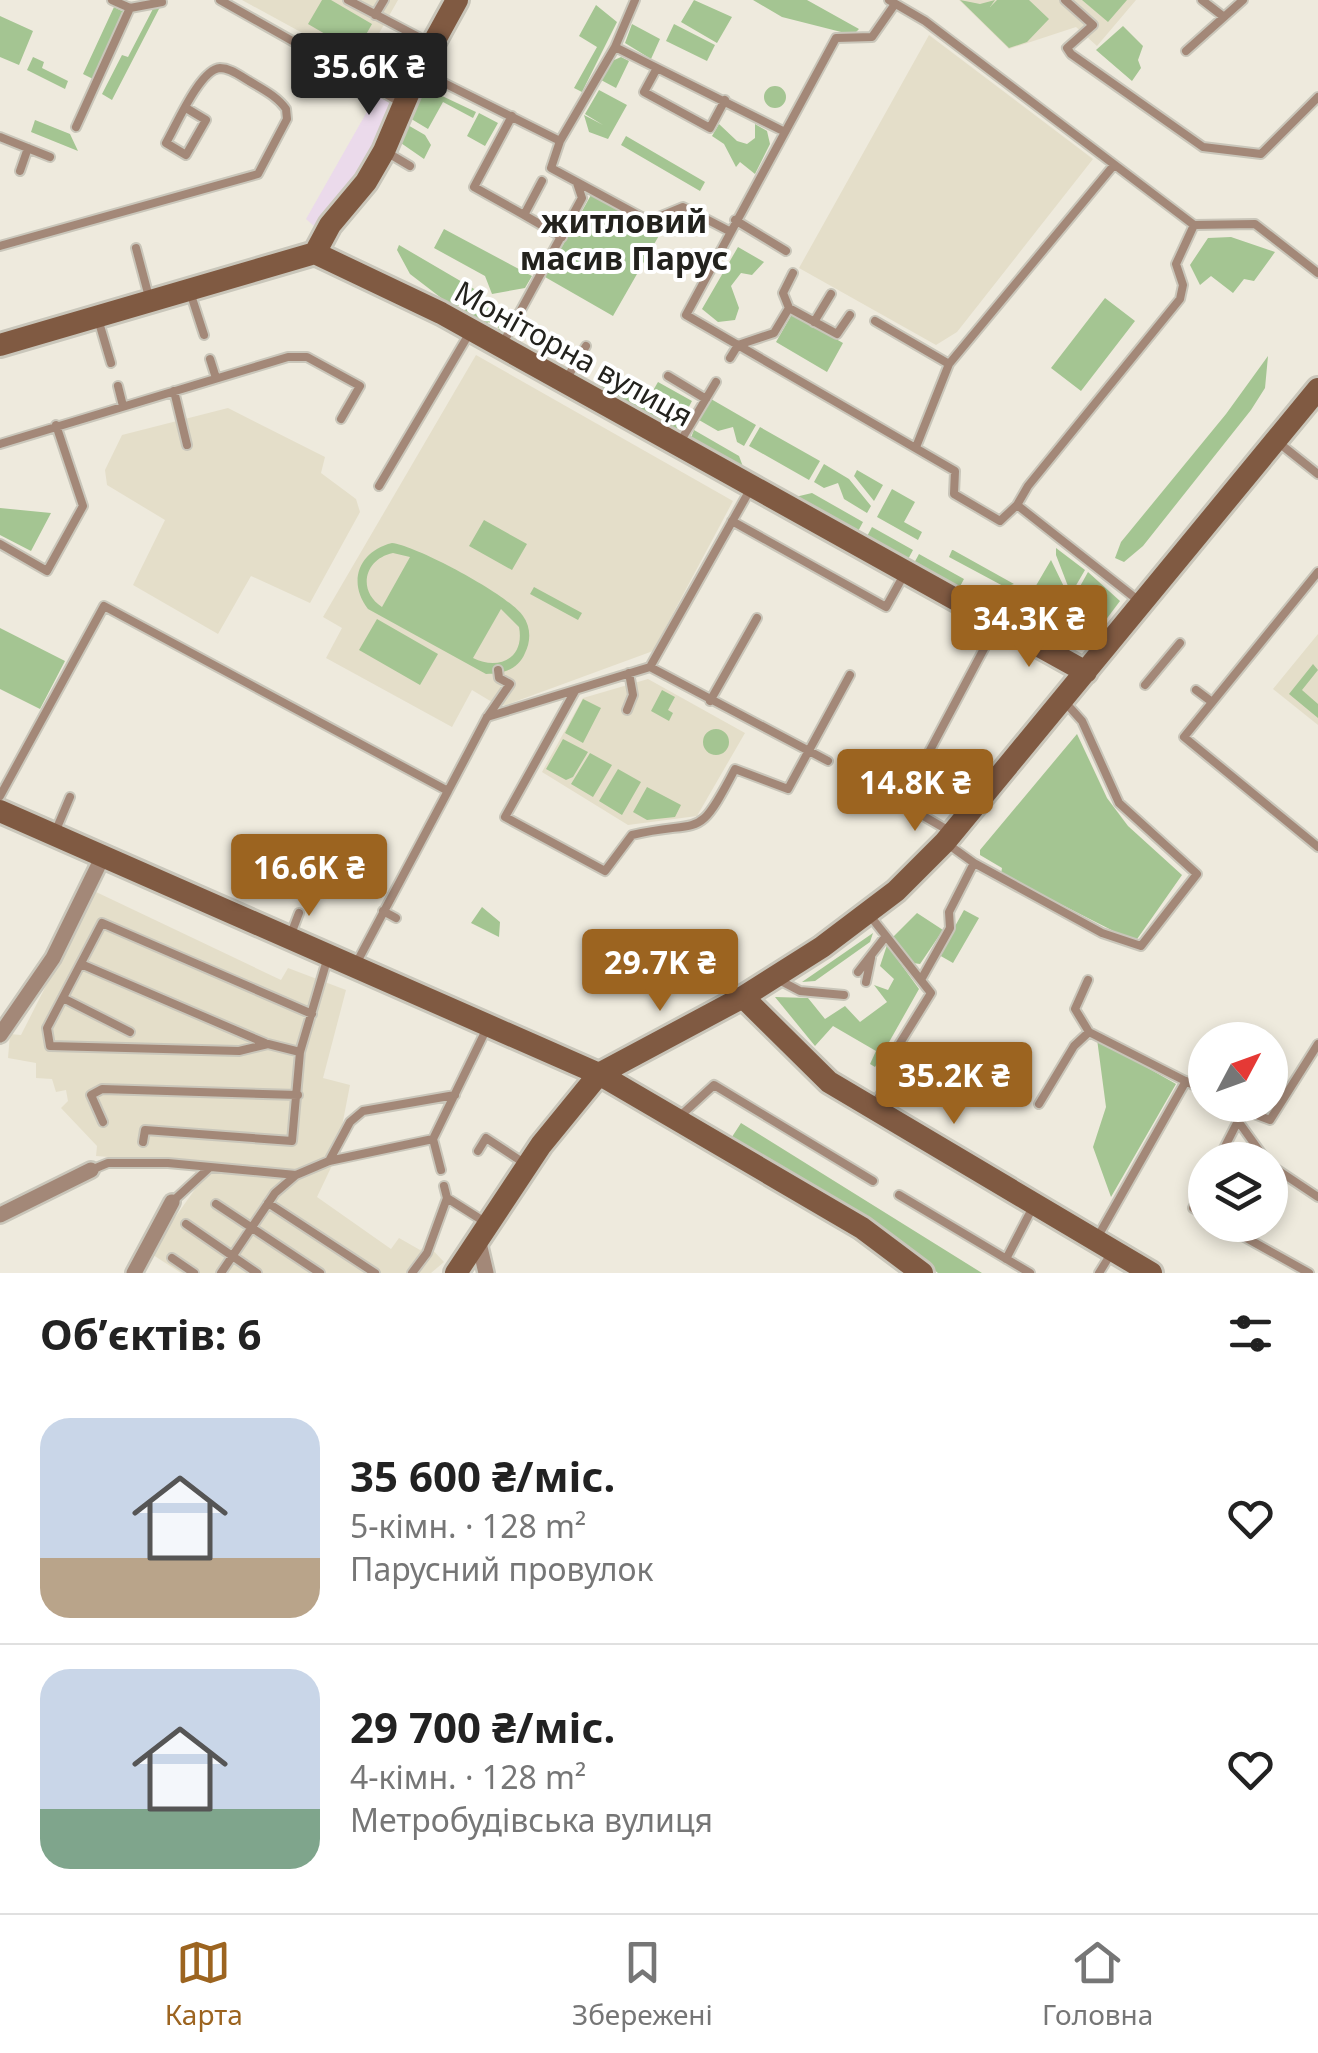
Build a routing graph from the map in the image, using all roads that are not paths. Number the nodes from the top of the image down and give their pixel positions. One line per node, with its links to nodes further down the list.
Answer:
1 (112, 0): 12 (lane)
2 (220, 0): 22 (lane)
3 (348, 0): 13 (lane)
4 (384, 0): 13 (lane)
5 (457, 0): 15 (street)
6 (635, 0): 16 (lane)
7 (1065, 0): 20 (lane)
8 (1202, 0): 14 (lane)
9 (1243, 0): 14 (lane)
10 (162, 2): 12 (lane)
11 (892, 2): 26 (lane); 32 (lane)
12 (130, 8): 25 (lane)
13 (376, 15): 15 (lane)
14 (1224, 17): 17 (lane)
15 (432, 44): 19 (street)
16 (615, 47): 18 (lane); 28 (lane)
17 (1186, 51)
18 (657, 68): 21 (lane); 21 (lane)
19 (418, 70): 22 (street); 24 (lane)
20 (1318, 97)
21 (724, 100): 26 (lane)
22 (404, 104): 30 (street)
23 (186, 108): 23 (lane); 37 (lane)
24 (512, 116): 28 (lane); 38 (lane)
25 (76, 127)
26 (783, 132): 39 (lane)
27 (0, 136): 29 (lane)
28 (560, 141): 36 (lane)
29 (28, 148): 31 (lane); 34 (lane)
30 (384, 151): 33 (lane); 47 (street)
31 (50, 157)
32 (1114, 165): 41 (lane); 67 (lane)
33 (410, 166)
34 (20, 171)
35 (542, 181): 38 (lane)
36 (577, 182): 42 (lane); 43 (lane)
37 (125, 210): 40 (lane); 44 (lane)
38 (524, 215): 43 (lane)
39 (735, 220): 42 (lane); 46 (lane)
40 (130, 224)
41 (1194, 225): 48 (lane); 87 (lane)
42 (731, 232): 60 (lane)
43 (562, 237): 62 (lane)
44 (0, 246)
45 (136, 248): 52 (lane)
46 (786, 251)
47 (316, 253): 50 (street); 58 (street, Моніторна вулиця)
48 (1318, 273)
49 (793, 274): 53 (lane)
50 (190, 290): 52 (street); 59 (lane)
51 (830, 294): 57 (lane)
52 (150, 302): 55 (street)
53 (789, 308): 57 (lane); 60 (lane)
54 (850, 315): 57 (lane)
55 (98, 317): 61 (street); 66 (lane)
56 (875, 321): 67 (lane)
57 (814, 322)
58 (472, 330): 62 (street, Моніторна вулиця); 85 (lane)
59 (204, 335)
60 (738, 345): 64 (lane); 83 (lane)
61 (0, 346)
62 (501, 346): 70 (street, Моніторна вулиця)
63 (586, 346): 70 (lane)
64 (730, 358)
65 (210, 359): 69 (lane)
66 (111, 363)
67 (949, 364): 83 (lane)
68 (668, 376): 75 (lane)
69 (216, 378): 74 (lane); 77 (lane)
70 (564, 382): 82 (street, Моніторна вулиця)
71 (716, 382): 75 (lane)
72 (118, 386): 76 (lane)
73 (1318, 389): 79 (street)
74 (174, 390): 76 (lane); 81 (lane)
75 (706, 399): 82 (lane)
76 (123, 406): 78 (lane)
77 (341, 419)
78 (56, 425): 80 (lane); 89 (lane)
79 (1276, 440): 84 (lane); 92 (street)
80 (0, 444)
81 (188, 445)
82 (678, 446): 86 (street, Моніторна вулиця)
83 (916, 447): 87 (lane)
84 (1318, 474)
85 (379, 486)
86 (752, 487): 88 (lane); 91 (street, Моніторна вулиця)
87 (1018, 505): 92 (lane)
88 (732, 521): 91 (lane); 97 (lane)
89 (0, 544)
90 (1318, 572): 108 (lane)
91 (905, 573): 94 (street, Моніторна вулиця)
92 (1142, 604): 99 (street)
93 (757, 618): 107 (lane)
94 (997, 624): 99 (street, Моніторна вулиця); 117 (lane)
95 (1180, 643): 96 (lane)
96 (1163, 664): 101 (lane); 103 (lane)
97 (650, 668): 100 (lane); 107 (lane)
98 (498, 670): 110 (lane)
99 (1086, 672): 106 (street)
100 (628, 673): 104 (lane); 109 (lane)
101 (1174, 673)
102 (850, 674): 111 (lane)
103 (1145, 685)
104 (574, 690): 110 (lane); 111 (lane)
105 (1196, 690): 108 (lane)
106 (1064, 700): 120 (street); 128 (lane)
107 (710, 701): 111 (lane)
108 (1212, 702): 121 (lane)
109 (627, 710)
110 (487, 717): 114 (lane)
111 (807, 753): 112 (lane)
112 (828, 761)
113 (851, 774): 117 (lane)
114 (448, 791): 115 (lane); 124 (lane)
115 (0, 796)
116 (70, 797): 119 (lane)
117 (903, 801): 120 (lane)
118 (0, 811): 119 (street)
119 (54, 834): 122 (street)
120 (949, 838): 123 (lane); 126 (street)
121 (1318, 847)
122 (103, 856): 131 (street); 148 (street)
123 (974, 863): 128 (lane); 138 (lane)
124 (382, 911): 127 (lane); 135 (lane)
125 (298, 912): 131 (lane)
126 (868, 914): 130 (lane); 137 (street)
127 (396, 918)
128 (1163, 918): 129 (lane)
129 (1173, 927)
130 (886, 936): 133 (lane); 138 (lane)
131 (290, 939): 132 (street)
132 (328, 956): 135 (street); 144 (lane)
133 (871, 958): 136 (lane); 140 (lane)
134 (81, 964): 143 (lane); 144 (lane); 149 (lane)
135 (355, 967): 145 (street)
136 (858, 972)
137 (775, 978): 141 (lane); 142 (street)
138 (922, 978): 158 (lane)
139 (1088, 980): 147 (lane)
140 (866, 982)
141 (844, 995)
142 (743, 996): 152 (street); 158 (street)
143 (63, 998): 146 (lane); 149 (lane)
144 (312, 1014): 151 (lane)
145 (488, 1026): 152 (street); 155 (lane)
146 (130, 1032)
147 (1089, 1032): 153 (lane); 157 (lane)
148 (0, 1035)
149 (268, 1044): 151 (lane)
150 (1318, 1044): 154 (lane)
151 (300, 1052): 156 (lane)
152 (599, 1074): 159 (street); 165 (street)
153 (1186, 1081): 185 (lane)
154 (1288, 1092)
155 (455, 1095): 161 (lane); 164 (lane)
156 (298, 1096): 160 (lane); 162 (lane)
157 (1039, 1104)
158 (872, 1108): 179 (street)
159 (675, 1120): 171 (lane); 198 (street)
160 (103, 1122)
161 (433, 1139): 164 (lane); 168 (lane)
162 (144, 1142)
163 (478, 1152): 165 (lane)
164 (329, 1160): 169 (lane)
165 (528, 1165): 183 (street)
166 (210, 1167): 167 (lane); 169 (lane); 176 (lane)
167 (91, 1170): 180 (street)
168 (441, 1170)
169 (296, 1175): 177 (lane)
170 (1288, 1177): 174 (lane)
171 (873, 1181)
172 (444, 1186): 175 (lane)
173 (899, 1195): 188 (lane)
174 (1318, 1197)
175 (447, 1198): 183 (lane); 195 (lane)
176 (172, 1202): 189 (street)
177 (268, 1203): 182 (lane); 194 (lane)
178 (216, 1204): 182 (lane)
179 (1034, 1206): 185 (street); 188 (lane)
180 (0, 1215)
181 (186, 1224): 186 (lane)
182 (252, 1226): 186 (lane); 193 (lane)
183 (484, 1234): 196 (street); 197 (street)
184 (1253, 1242): 202 (lane)
185 (1104, 1247): 200 (lane); 201 (street)
186 (232, 1256): 191 (lane); 192 (lane)
187 (172, 1258): 190 (lane)
188 (1006, 1258): 199 (lane)
189 (134, 1273)
190 (194, 1273)
191 (220, 1273)
192 (257, 1273)
193 (320, 1273)
194 (375, 1273)
195 (412, 1273)
196 (456, 1273)
197 (486, 1273)
198 (922, 1273)
199 (1030, 1273)
200 (1099, 1273)
201 (1151, 1273)
202 (1309, 1273)

